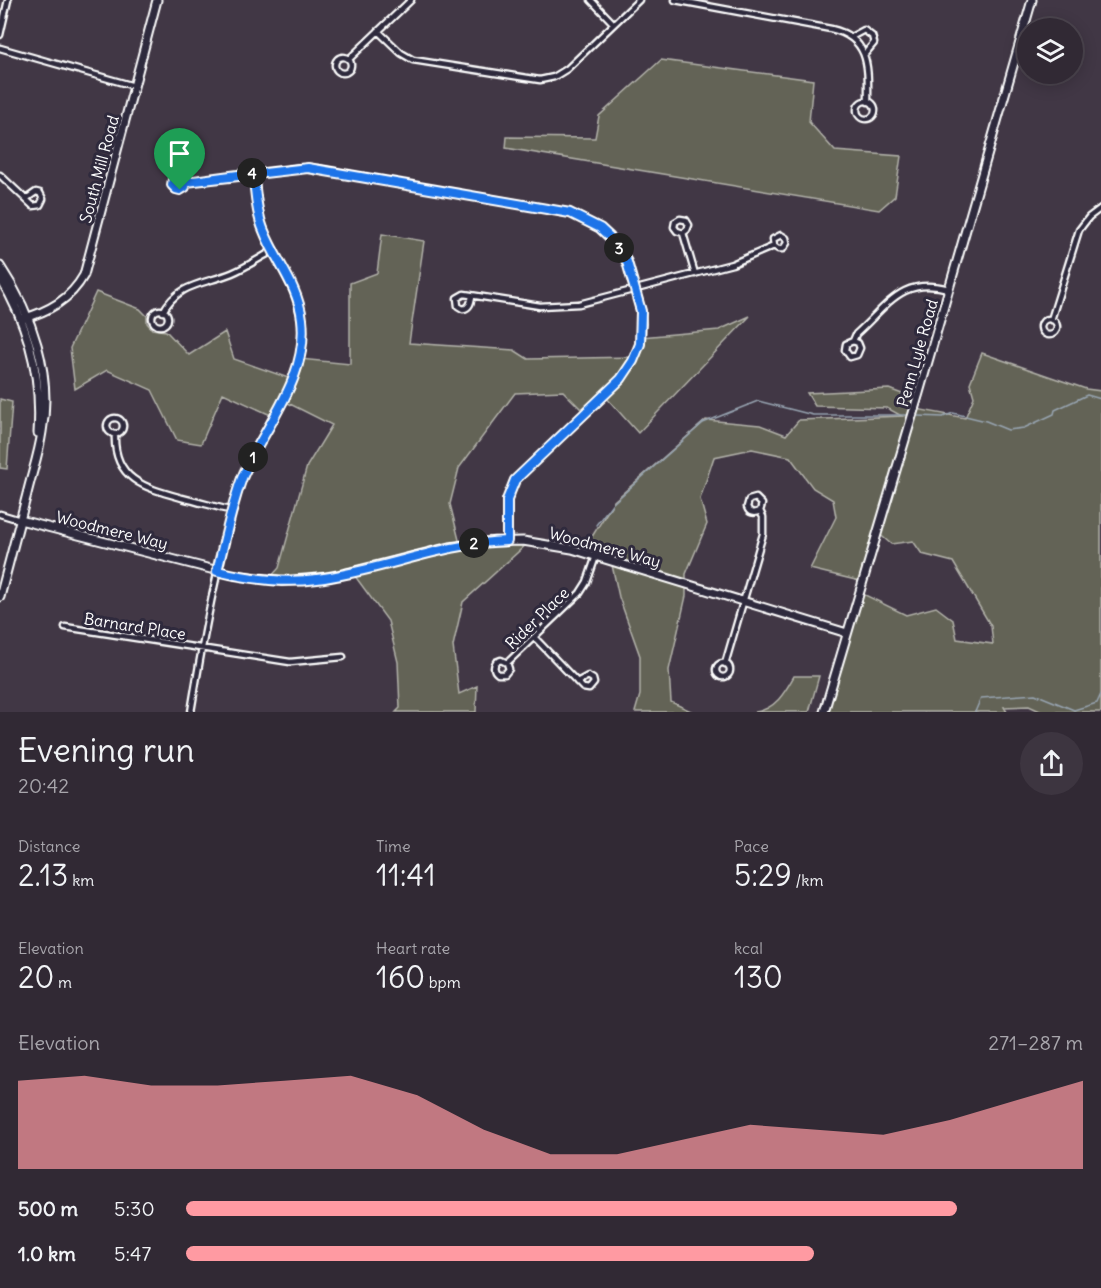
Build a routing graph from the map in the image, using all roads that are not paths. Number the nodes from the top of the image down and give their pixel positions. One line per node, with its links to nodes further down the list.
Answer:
1 (8, 0): 10 (street)
2 (157, 0): 15 (street, South Mill Road)
3 (411, 0): 9 (street)
4 (591, 0): 8 (street)
5 (639, 0): 8 (street)
6 (675, 0): 11 (street)
7 (1032, 0): 28 (street, Penn Lyle Road)
8 (614, 24): 9 (street)
9 (378, 31): 14 (street)
10 (0, 35)
11 (851, 37): 13 (street); 13 (street)
12 (0, 48): 15 (street)
13 (864, 55): 16 (street)
14 (349, 59)
15 (134, 86): 32 (street, South Mill Road)
16 (868, 102)
17 (253, 173): 19 (street); 24 (street); 29 (street)
18 (0, 175): 20 (street)
19 (186, 182)
20 (26, 199)
21 (1101, 208): 33 (street)
22 (683, 232): 26 (street)
23 (774, 246): 26 (street)
24 (274, 250): 31 (street); 36 (street)
25 (0, 266): 32 (street)
26 (695, 274): 29 (street)
27 (0, 278): 32 (street)
28 (949, 289): 34 (street); 46 (street, Penn Lyle Road)
29 (636, 290): 30 (street); 40 (street)
30 (472, 296)
31 (163, 312)
32 (26, 318): 39 (street)
33 (1051, 320)
34 (853, 341)
35 (115, 434): 36 (street)
36 (233, 511): 42 (street)
37 (760, 511): 44 (street)
38 (0, 514): 39 (street, Woodmere Way)
39 (20, 520): 42 (street, Woodmere Way); 43 (street)
40 (507, 541): 41 (street, Woodmere Way); 42 (street, Woodmere Way)
41 (596, 556): 44 (street, Woodmere Way); 47 (street, Rider Place)
42 (217, 571): 48 (street)
43 (0, 597)
44 (744, 601): 46 (street, Woodmere Way); 51 (street)
45 (65, 627): 48 (street, Barnard Place)
46 (848, 633): 54 (street, Penn Lyle Road)
47 (534, 637): 50 (street, Rider Place); 52 (street)
48 (202, 648): 49 (street, Barnard Place); 53 (street)
49 (342, 657)
50 (507, 663)
51 (725, 664)
52 (577, 682)
53 (191, 712)
54 (824, 712)

